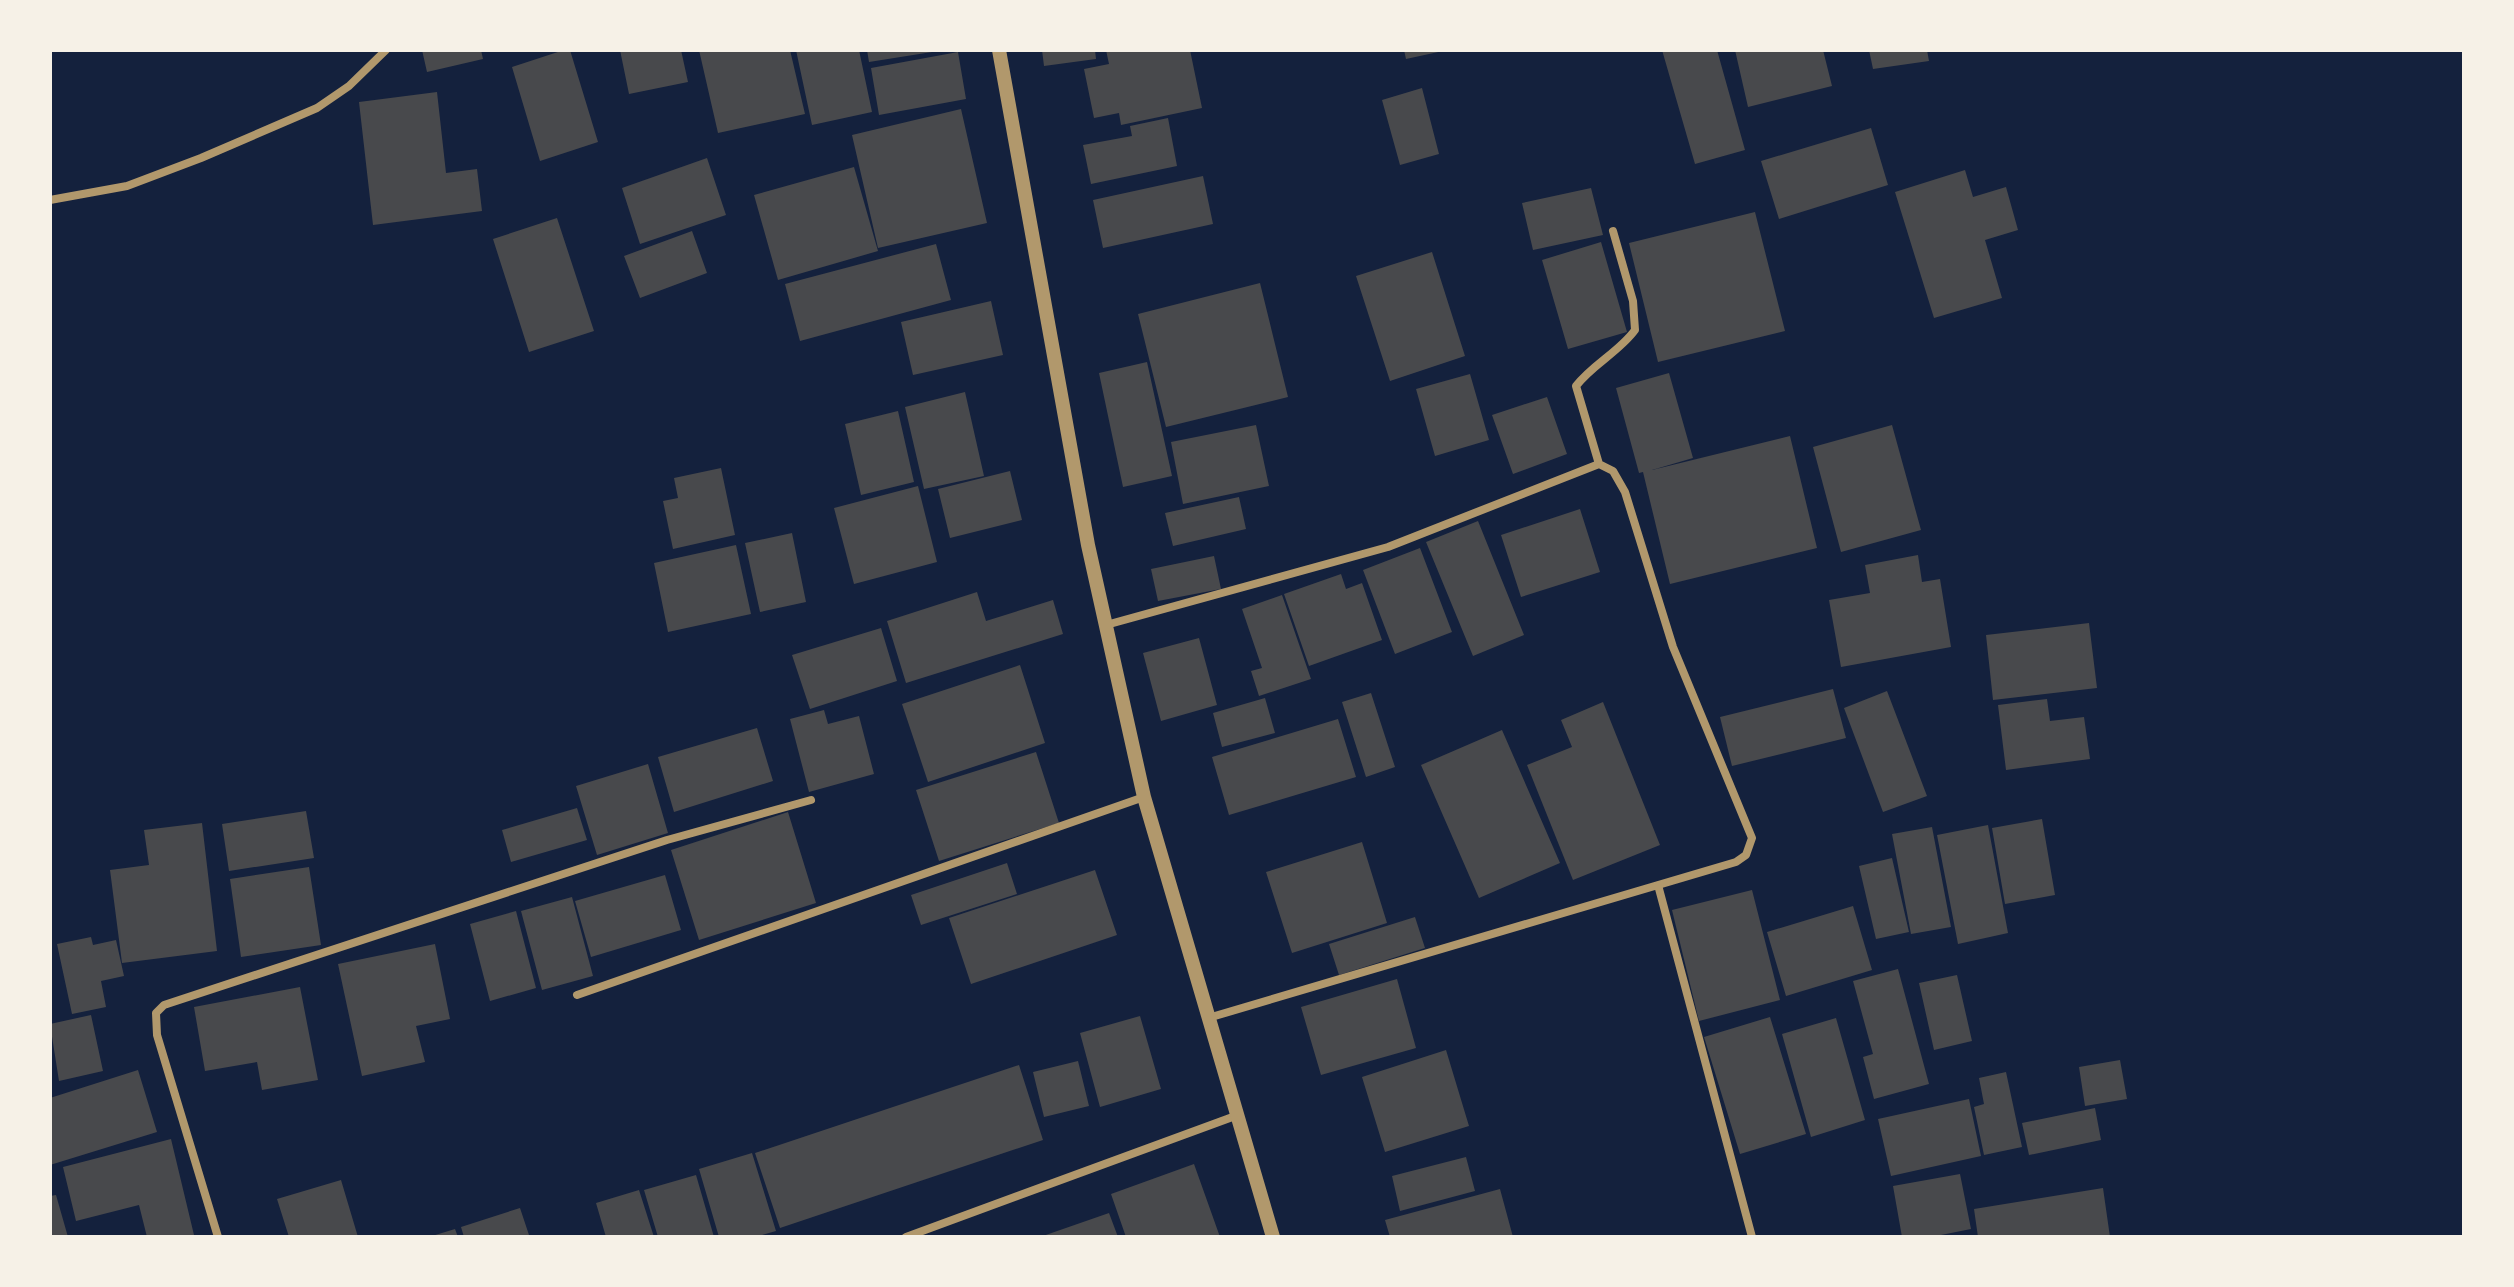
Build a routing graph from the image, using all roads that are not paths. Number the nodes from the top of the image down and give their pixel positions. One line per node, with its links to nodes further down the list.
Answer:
1 (386, 50): 3 (street)
2 (999, 50): 6 (street)
3 (50, 200)
4 (1613, 231): 5 (street)
5 (1599, 464): 6 (street); 9 (street)
6 (1106, 625): 7 (street)
7 (1144, 797): 10 (street); 11 (street)
8 (811, 800): 13 (street)
9 (1658, 885): 11 (street); 16 (street)
10 (577, 995)
11 (1208, 1018): 12 (street)
12 (1238, 1115): 14 (street); 15 (street)
13 (218, 1237)
14 (906, 1237)
15 (1273, 1237)
16 (1752, 1237)

